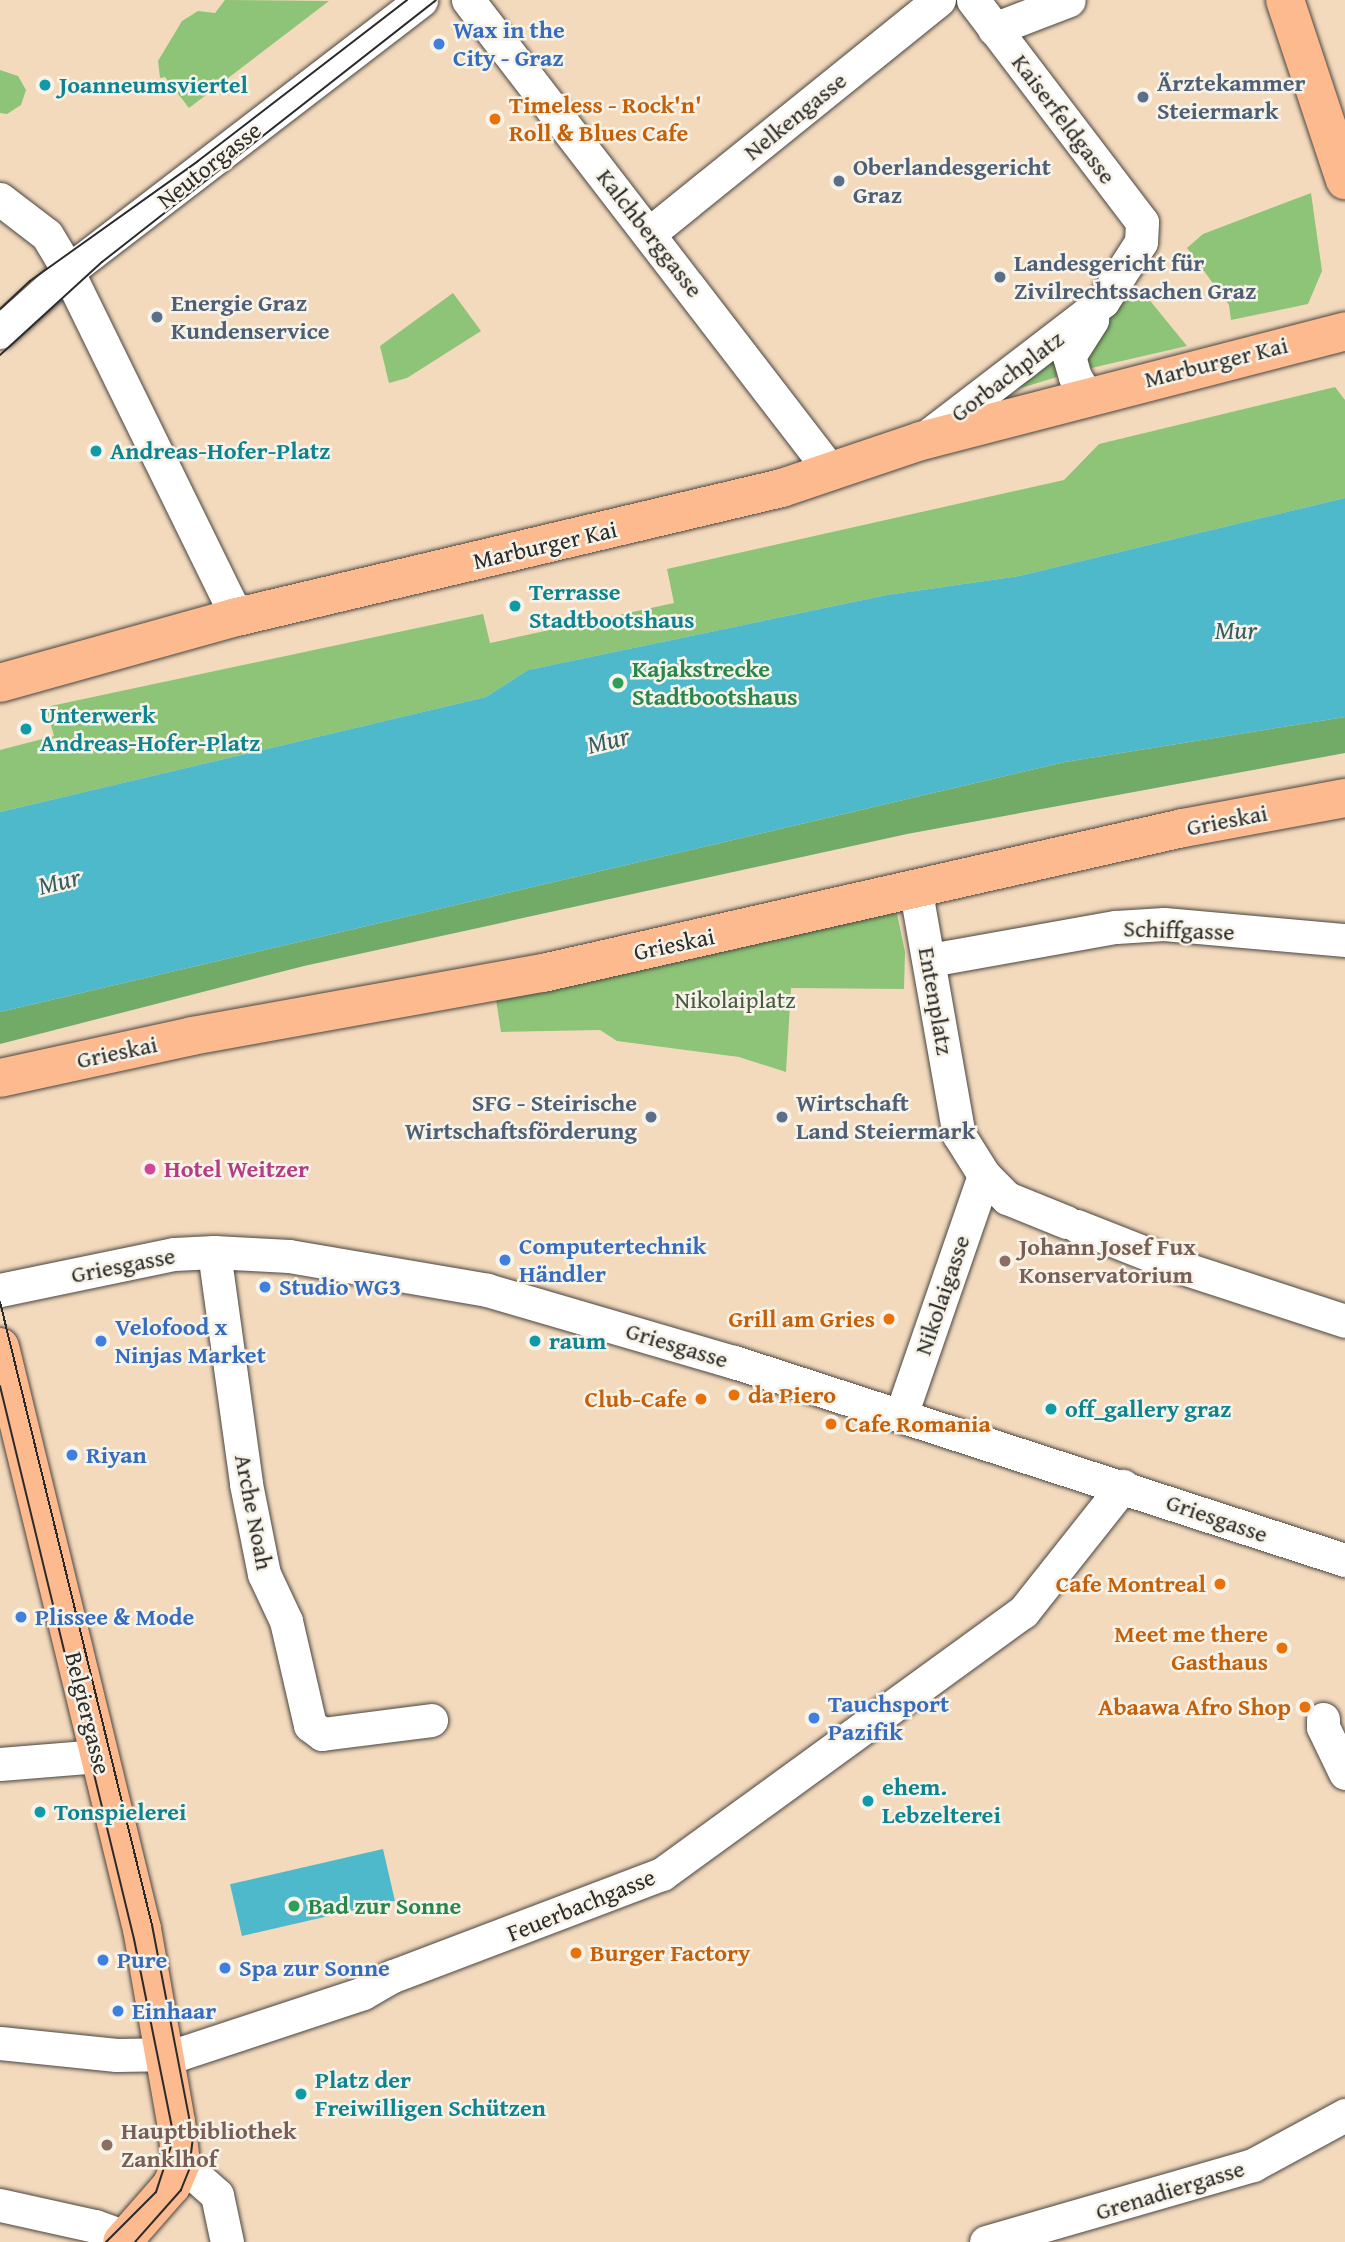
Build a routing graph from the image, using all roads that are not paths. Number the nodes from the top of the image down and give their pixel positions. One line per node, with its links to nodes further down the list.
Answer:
1 (421, 0): 12 (street, Neutorgasse)
2 (468, 0): 10 (street, Kalchberggasse)
3 (939, 0): 10 (street, Nelkengasse)
4 (973, 0): 7 (street, Kaiserfeldgasse)
5 (1069, 0): 7 (street)
6 (1285, 0): 8 (main road)
7 (995, 29): 11 (street, Kaiserfeldgasse)
8 (1345, 180)
9 (0, 199): 12 (street)
10 (651, 232): 18 (street, Kalchberggasse)
11 (1141, 242): 13 (street, Gorbachplatz)
12 (68, 271): 15 (street, Neutorgasse); 19 (street)
13 (1103, 301): 16 (street); 17 (street, Gorbachplatz)
14 (1345, 331): 16 (main road, Marburger Kai)
15 (0, 332)
16 (1086, 394): 17 (main road, Marburger Kai)
17 (920, 441): 18 (main road, Marburger Kai)
18 (829, 469): 19 (main road, Marburger Kai)
19 (237, 617): 20 (main road, Marburger Kai)
20 (0, 683)
21 (1345, 798): 22 (main road, Grieskai)
22 (916, 892): 24 (street, Entenplatz); 25 (main road, Grieskai)
23 (1345, 940): 24 (street, Schiffgasse)
24 (930, 960): 26 (street, Entenplatz)
25 (0, 1078)
26 (984, 1175): 29 (street, Entenplatz); 31 (street, Nikolaigasse)
27 (214, 1252): 28 (street, Griesgasse); 31 (street, Griesgasse); 35 (street, Arche Noah)
28 (0, 1290)
29 (1345, 1321)
30 (0, 1347): 36 (main road, Belgiergasse)
31 (901, 1415): 32 (street, Griesgasse)
32 (1124, 1486): 33 (street, Griesgasse); 40 (street, Feuerbachgasse)
33 (1340, 1559)
34 (1323, 1719): 38 (street)
35 (432, 1720)
36 (99, 1756): 37 (street); 40 (main road, Belgiergasse)
37 (0, 1764)
38 (1345, 1773)
39 (0, 2043): 40 (street, Feuerbachgasse)
40 (167, 2056): 42 (main road, Belgiergasse)
41 (1345, 2115): 46 (street, Grenadiergasse)
42 (181, 2163): 44 (main road); 45 (street)
43 (0, 2205): 44 (street)
44 (125, 2240)
45 (227, 2242)
46 (986, 2242)

